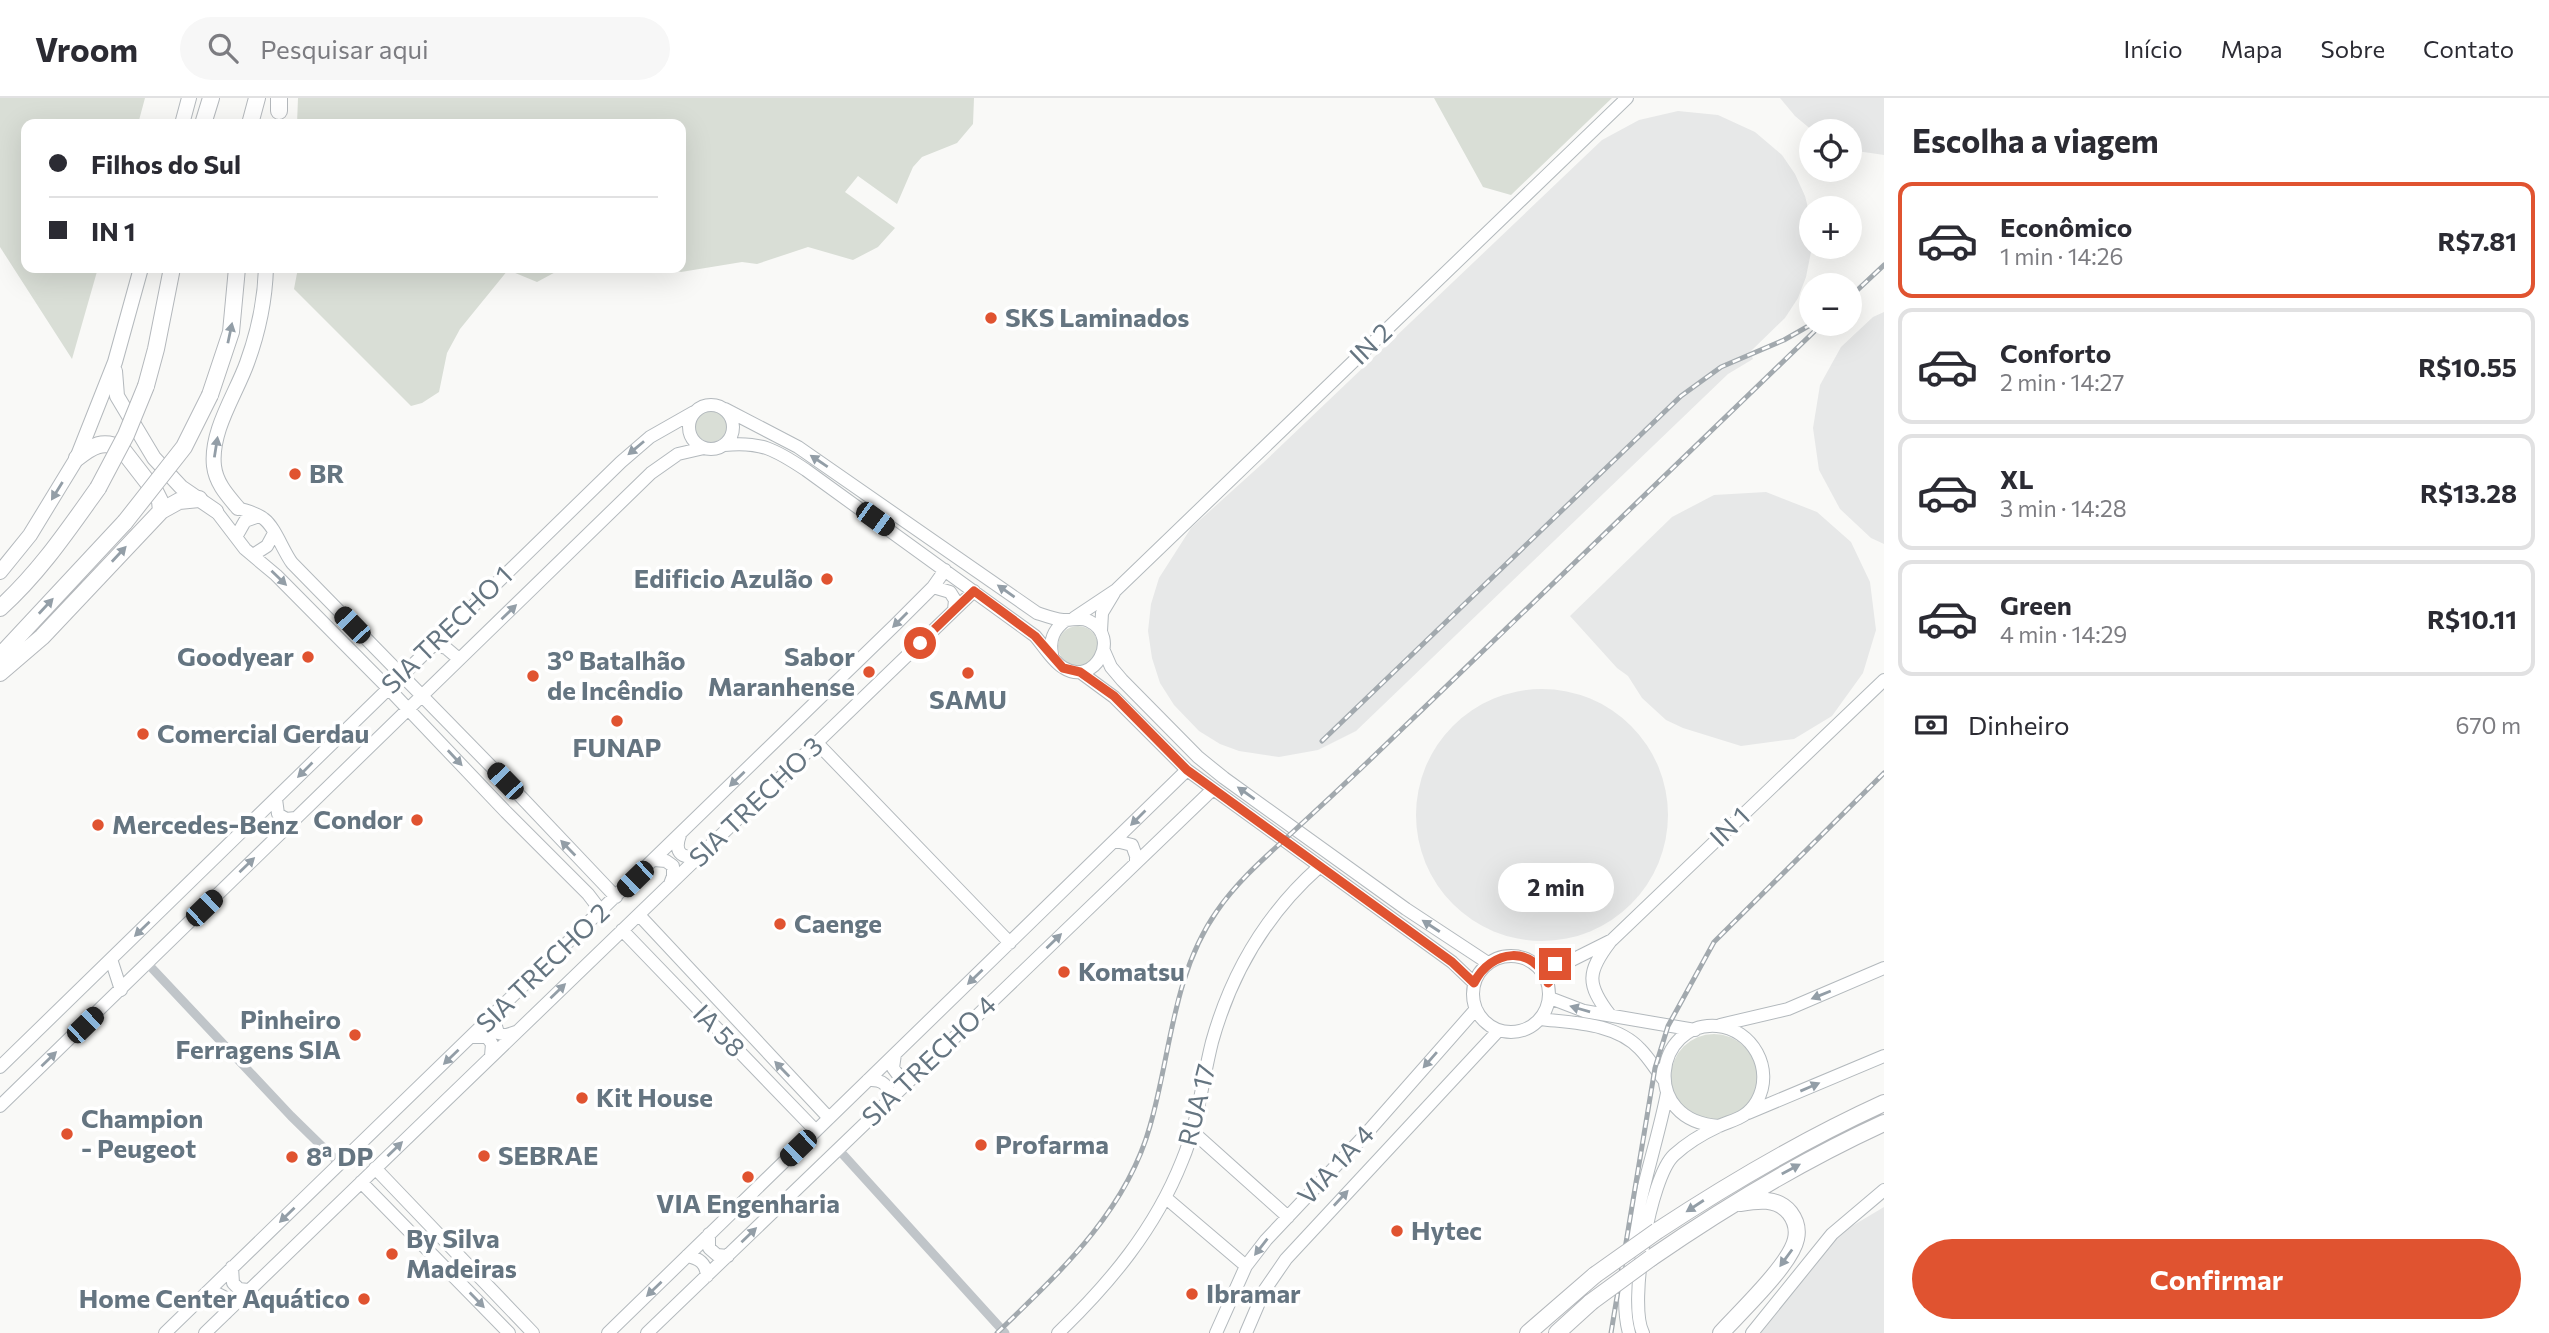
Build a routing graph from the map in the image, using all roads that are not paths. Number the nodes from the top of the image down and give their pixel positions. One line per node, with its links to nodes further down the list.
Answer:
1 (190, 98): 5 (main road)
2 (211, 98): 6 (highway)
3 (257, 98): 7 (highway)
4 (1627, 98): 29 (main road, IN 2)
5 (184, 119)
6 (205, 119)
7 (251, 119)
8 (140, 273): 12 (main road)
9 (171, 273): 31 (highway, bridge)
10 (237, 273): 38 (highway, one-way to 10, bridge)
11 (266, 273): 19 (main road, one-way to 11)
12 (115, 362): 17 (main road); 18 (main road)
13 (725, 409): 14 (main road); 15 (main road); 33 (main road, one-way to 13)
14 (694, 412): 16 (main road); 35 (main road, SIA TRECHO 1, one-way to 35)
15 (724, 445): 16 (main road); 26 (main road)
16 (704, 448): 39 (main road, one-way to 16)
17 (77, 458): 20 (highway); 27 (main road, one-way to 27)
18 (199, 499): 20 (highway); 21 (main road)
19 (238, 508): 22 (main road)
20 (160, 511): 41 (highway, one-way to 20)
21 (216, 512): 24 (main road)
22 (259, 516): 23 (main road); 24 (main road)
23 (274, 533): 25 (main road); 42 (main road)
24 (236, 537): 25 (main road)
25 (253, 555): 44 (main road, one-way to 44)
26 (945, 570): 28 (main road, SIA TRECHO 2); 30 (main road)
27 (0, 572)
28 (933, 587): 32 (main road); 53 (main road, SIA TRECHO 2, one-way to 53)
29 (1116, 590): 33 (main road, IN 2); 34 (main road, IN 2)
30 (974, 591): 32 (main road, SIA TRECHO 3); 37 (main road)
31 (0, 608)
32 (954, 610): 47 (main road, SIA TRECHO 3)
33 (1070, 619): 34 (main road); 37 (main road)
34 (1101, 631): 36 (main road)
35 (432, 644): 39 (main road); 42 (main road, SIA TRECHO 1)
36 (1104, 651): 40 (main road); 70 (main road, one-way to 36)
37 (1052, 654): 40 (main road)
38 (0, 656)
39 (459, 659): 45 (main road)
40 (1080, 672): 48 (main road)
41 (0, 673)
42 (402, 675): 44 (main road, SIA TRECHO 1); 45 (main road)
43 (1884, 680): 65 (main road, IN 1)
44 (388, 688): 46 (main road); 50 (main road, SIA TRECHO 1, one-way to 50)
45 (422, 696): 46 (main road); 60 (main road, one-way to 45)
46 (408, 709): 51 (main road); 61 (main road, one-way to 61)
47 (817, 743): 55 (main road, SIA TRECHO 3); 66 (main road)
48 (1187, 770): 49 (main road); 54 (main road, one-way to 54)
49 (1212, 790): 57 (main road, SIA TRECHO 4); 58 (main road)
50 (276, 799): 51 (main road); 52 (main road, SIA TRECHO 1)
51 (296, 818): 52 (main road)
52 (265, 830): 68 (main road, SIA TRECHO 1, one-way to 68); 71 (main road, one-way to 52)
53 (680, 835): 55 (main road); 56 (main road, SIA TRECHO 2)
54 (1116, 841): 57 (main road); 66 (main road)
55 (700, 856): 59 (main road, SIA TRECHO 3)
56 (654, 860): 59 (main road); 60 (main road, SIA TRECHO 2)
57 (1136, 863): 94 (main road, SIA TRECHO 4, one-way to 57)
58 (1319, 867): 74 (main road); 104 (main road, RUA 17)
59 (670, 885): 62 (main road, SIA TRECHO 3)
60 (616, 897): 61 (main road, SIA TRECHO 2)
61 (601, 911): 79 (main road, SIA TRECHO 2)
62 (639, 915): 63 (main road, IA 58); 64 (main road, SIA TRECHO 3)
63 (650, 929): 67 (main road); 82 (main road, IA 58)
64 (622, 930): 67 (main road, IA 58); 86 (main road, SIA TRECHO 3, one-way to 64)
65 (1612, 940): 69 (main road, IN 1); 80 (main road)
66 (1010, 943): 89 (main road, one-way to 89)
67 (636, 945): 88 (main road, IA 58)
68 (111, 959): 76 (main road); 92 (main road, SIA TRECHO 1)
69 (1568, 962): 72 (main road, IN 1); 75 (main road, IN 1)
70 (1488, 963): 72 (main road); 74 (main road)
71 (148, 964): 76 (main road); 106 (street)
72 (1537, 965): 75 (main road)
73 (1884, 968): 83 (main road, one-way to 83)
74 (1474, 983): 78 (main road)
75 (1548, 983): 77 (main road)
76 (121, 990): 98 (main road, one-way to 76)
77 (1550, 998): 80 (main road, one-way to 77); 81 (main road)
78 (1476, 1009): 85 (main road); 113 (main road, VIA 1A 4, one-way to 113)
79 (498, 1011): 86 (main road); 87 (main road, SIA TRECHO 2)
80 (1610, 1015): 84 (main road)
81 (1540, 1019): 85 (main road); 95 (main road)
82 (739, 1023): 88 (main road); 100 (main road, IA 58, one-way to 82)
83 (1717, 1026): 84 (main road); 99 (main road)
84 (1695, 1030): 95 (main road)
85 (1498, 1031): 135 (main road, VIA 1A 4, one-way to 85)
86 (516, 1032): 90 (main road, SIA TRECHO 3)
87 (471, 1037): 90 (main road); 106 (main road, SIA TRECHO 2, one-way to 106)
88 (725, 1037): 103 (main road, IA 58)
89 (895, 1054): 93 (main road); 94 (main road)
90 (491, 1056): 107 (main road, SIA TRECHO 3, one-way to 90)
91 (1884, 1056): 99 (main road, one-way to 91)
92 (0, 1067)
93 (868, 1080): 96 (main road); 100 (main road)
94 (908, 1081): 96 (main road, SIA TRECHO 4)
95 (1665, 1086): 102 (main road); 138 (main road)
96 (890, 1097): 105 (main road, SIA TRECHO 4)
97 (1884, 1102): 136 (highway, one-way to 136, bridge)
98 (0, 1106)
99 (1747, 1113): 102 (main road)
100 (829, 1118): 103 (main road)
101 (1884, 1123): 111 (highway, one-way to 101)
102 (1719, 1126): 139 (main road)
103 (816, 1131): 115 (main road)
104 (1193, 1132): 110 (main road, RUA 17); 113 (main road)
105 (838, 1149): 117 (main road, SIA TRECHO 4, one-way to 105); 132 (street)
106 (340, 1164): 119 (main road, SIA TRECHO 2, one-way to 119)
107 (375, 1168): 108 (main road, SIA TRECHO 3); 112 (main road)
108 (361, 1182): 114 (main road); 121 (main road, SIA TRECHO 3)
109 (1884, 1190): 124 (main road)
110 (1166, 1198): 118 (main road); 133 (main road, RUA 17)
111 (1727, 1206): 137 (highway, bridge); 140 (highway, one-way to 140)
112 (418, 1213): 114 (main road); 125 (main road)
113 (1288, 1217): 118 (main road, VIA 1A 4, one-way to 118)
114 (404, 1226): 126 (main road, one-way to 126)
115 (709, 1234): 116 (main road); 117 (main road)
116 (687, 1256): 120 (main road); 130 (main road, one-way to 130)
117 (728, 1256): 120 (main road, SIA TRECHO 4)
118 (1246, 1266): 134 (main road, VIA 1A 4)
119 (232, 1267): 121 (main road); 122 (main road, SIA TRECHO 2)
120 (707, 1276): 131 (main road, SIA TRECHO 4)
121 (248, 1290): 123 (main road, SIA TRECHO 3)
122 (206, 1294): 123 (main road); 127 (main road, SIA TRECHO 2)
123 (226, 1313): 128 (main road, SIA TRECHO 3)
124 (1764, 1314): 141 (main road); 142 (main road)
125 (520, 1320): 126 (main road); 129 (main road)
126 (508, 1332)
127 (165, 1333)
128 (205, 1333)
129 (533, 1333)
130 (608, 1333)
131 (647, 1333)
132 (1004, 1333)
133 (1058, 1333)
134 (1216, 1333)
135 (1246, 1333)
136 (1528, 1333)
137 (1558, 1333)
138 (1629, 1333)
139 (1643, 1333)
140 (1721, 1333)
141 (1746, 1333)
142 (1752, 1333)

